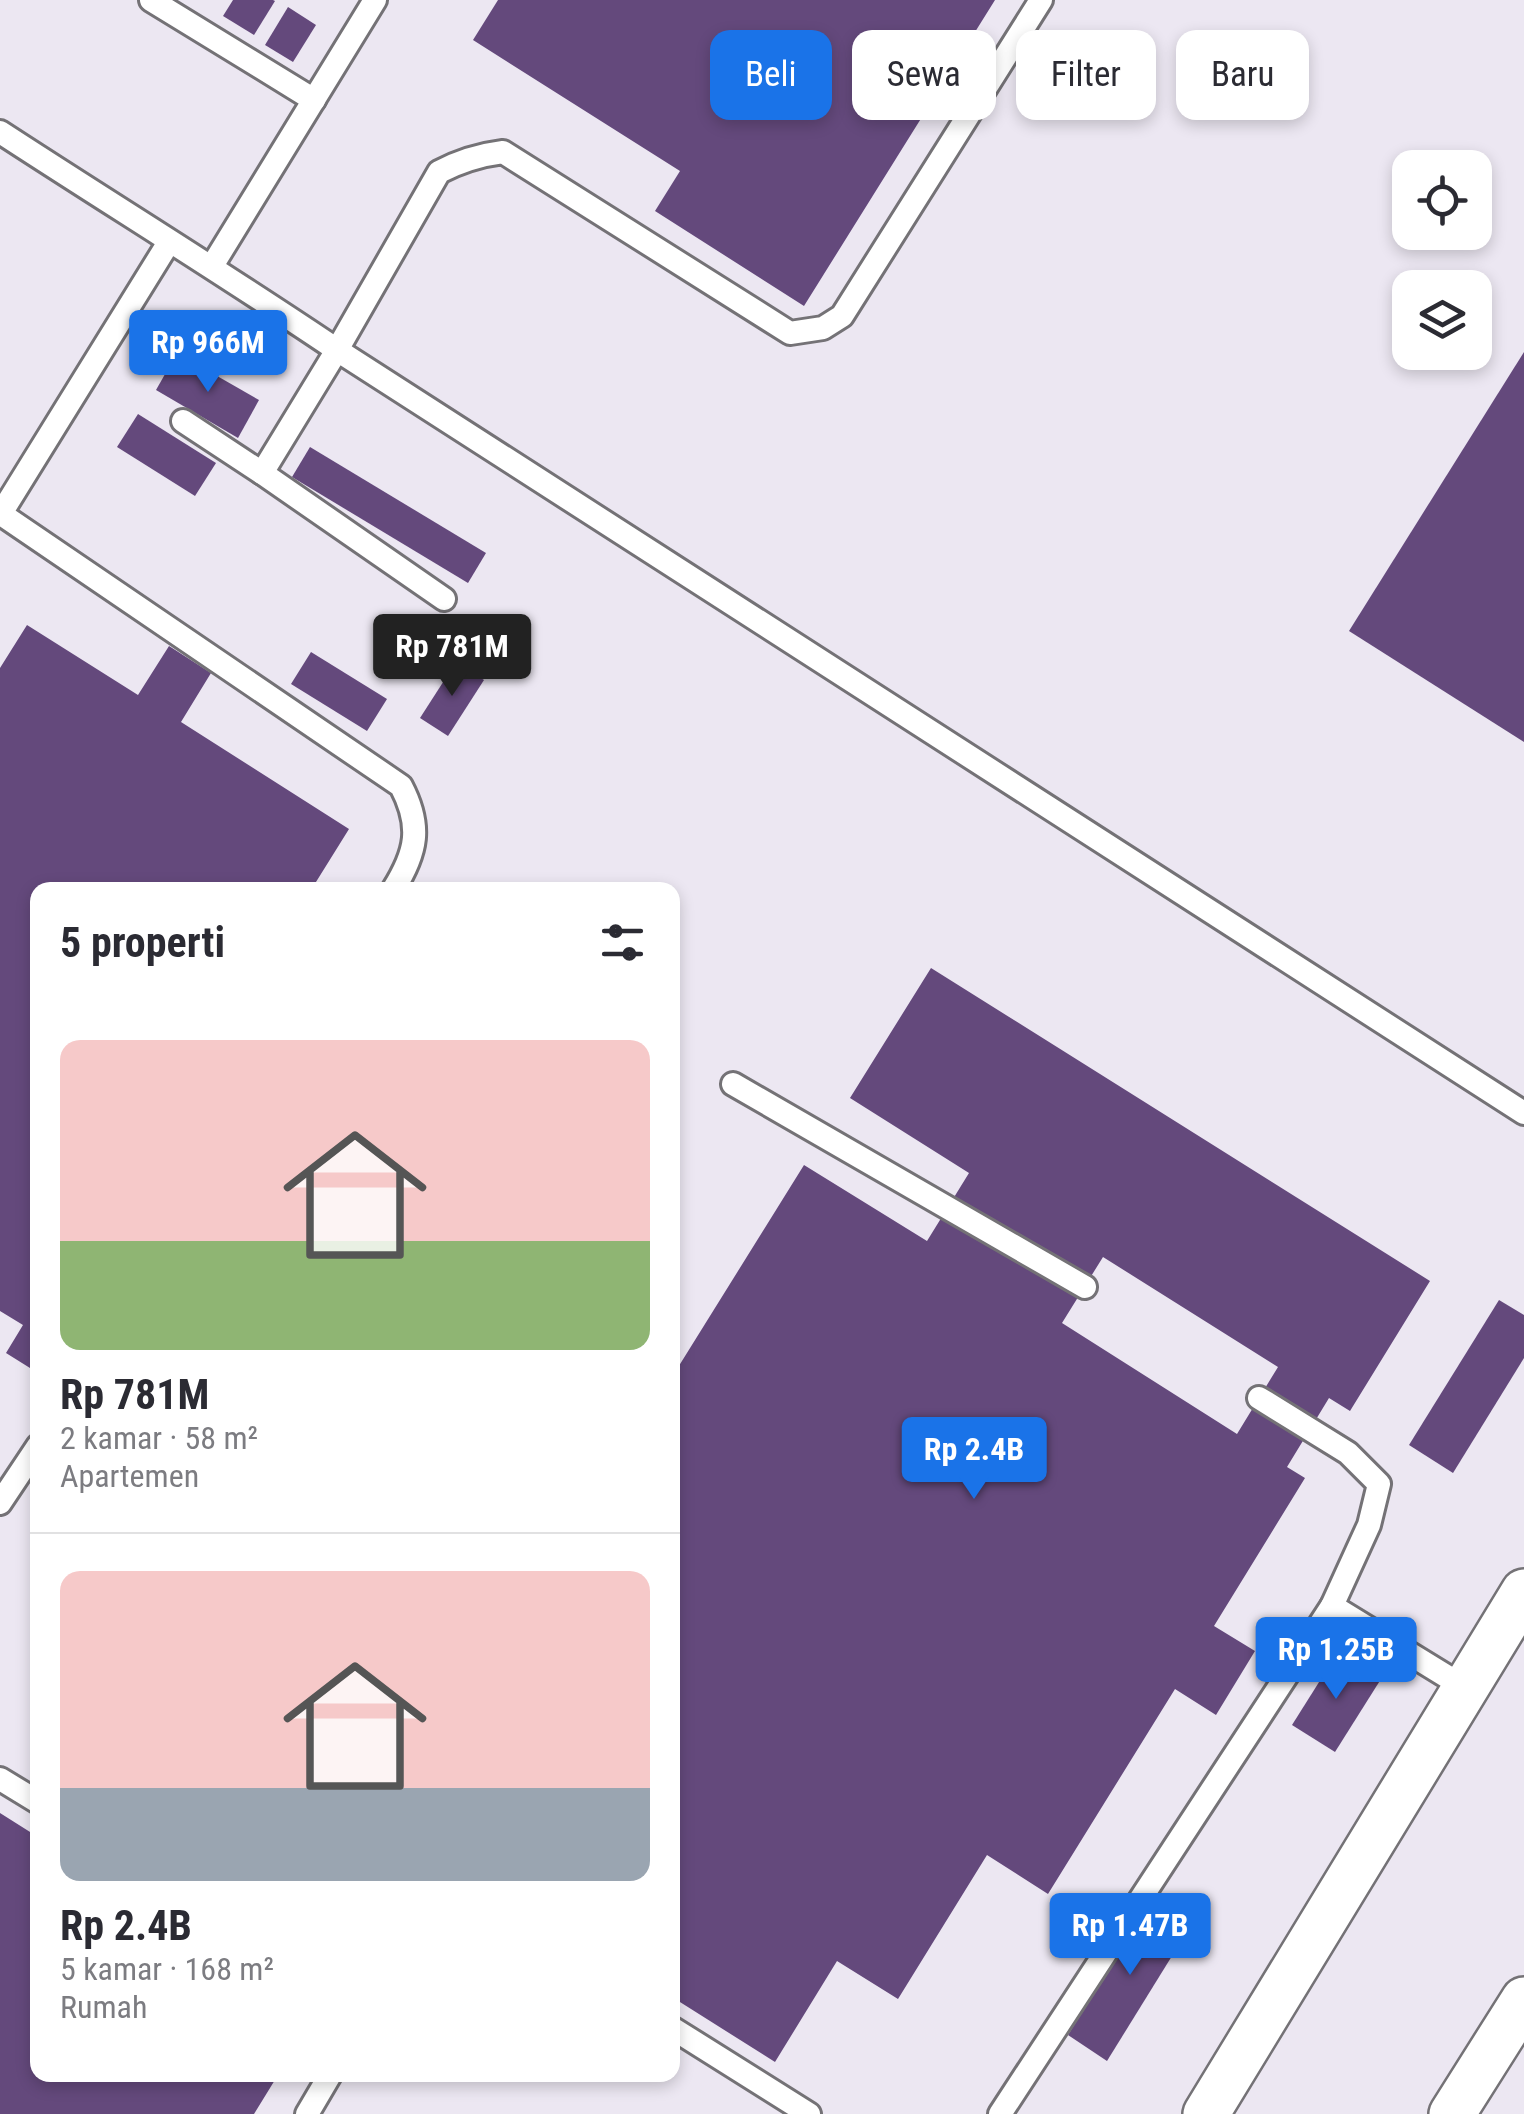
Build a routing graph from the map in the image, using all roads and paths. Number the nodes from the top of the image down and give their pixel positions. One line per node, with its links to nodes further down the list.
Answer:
1 (152, 0): 4 (lane)
2 (375, 0): 4 (lane)
3 (1041, 0): 8 (lane)
4 (314, 100): 7 (lane)
5 (0, 132): 6 (lane)
6 (169, 242): 7 (lane); 11 (lane)
7 (212, 266): 8 (lane)
8 (337, 350): 10 (lane); 15 (lane)
9 (183, 420): 10 (lane)
10 (262, 472): 12 (lane)
11 (0, 515): 13 (lane)
12 (444, 599)
13 (398, 882)
14 (733, 1084): 16 (lane)
15 (1524, 1113)
16 (1085, 1288)
17 (1260, 1398): 21 (lane)
18 (30, 1458): 19 (lane)
19 (0, 1503)
20 (1524, 1592): 22 (street)
21 (1332, 1606): 22 (lane); 30 (lane)
22 (1464, 1687): 31 (street)
23 (0, 1779): 24 (lane)
24 (30, 1797)
25 (1524, 2000): 32 (street)
26 (680, 2033): 29 (lane)
27 (326, 2082): 28 (lane)
28 (307, 2114)
29 (809, 2114)
30 (1000, 2114)
31 (1206, 2114)
32 (1452, 2114)

